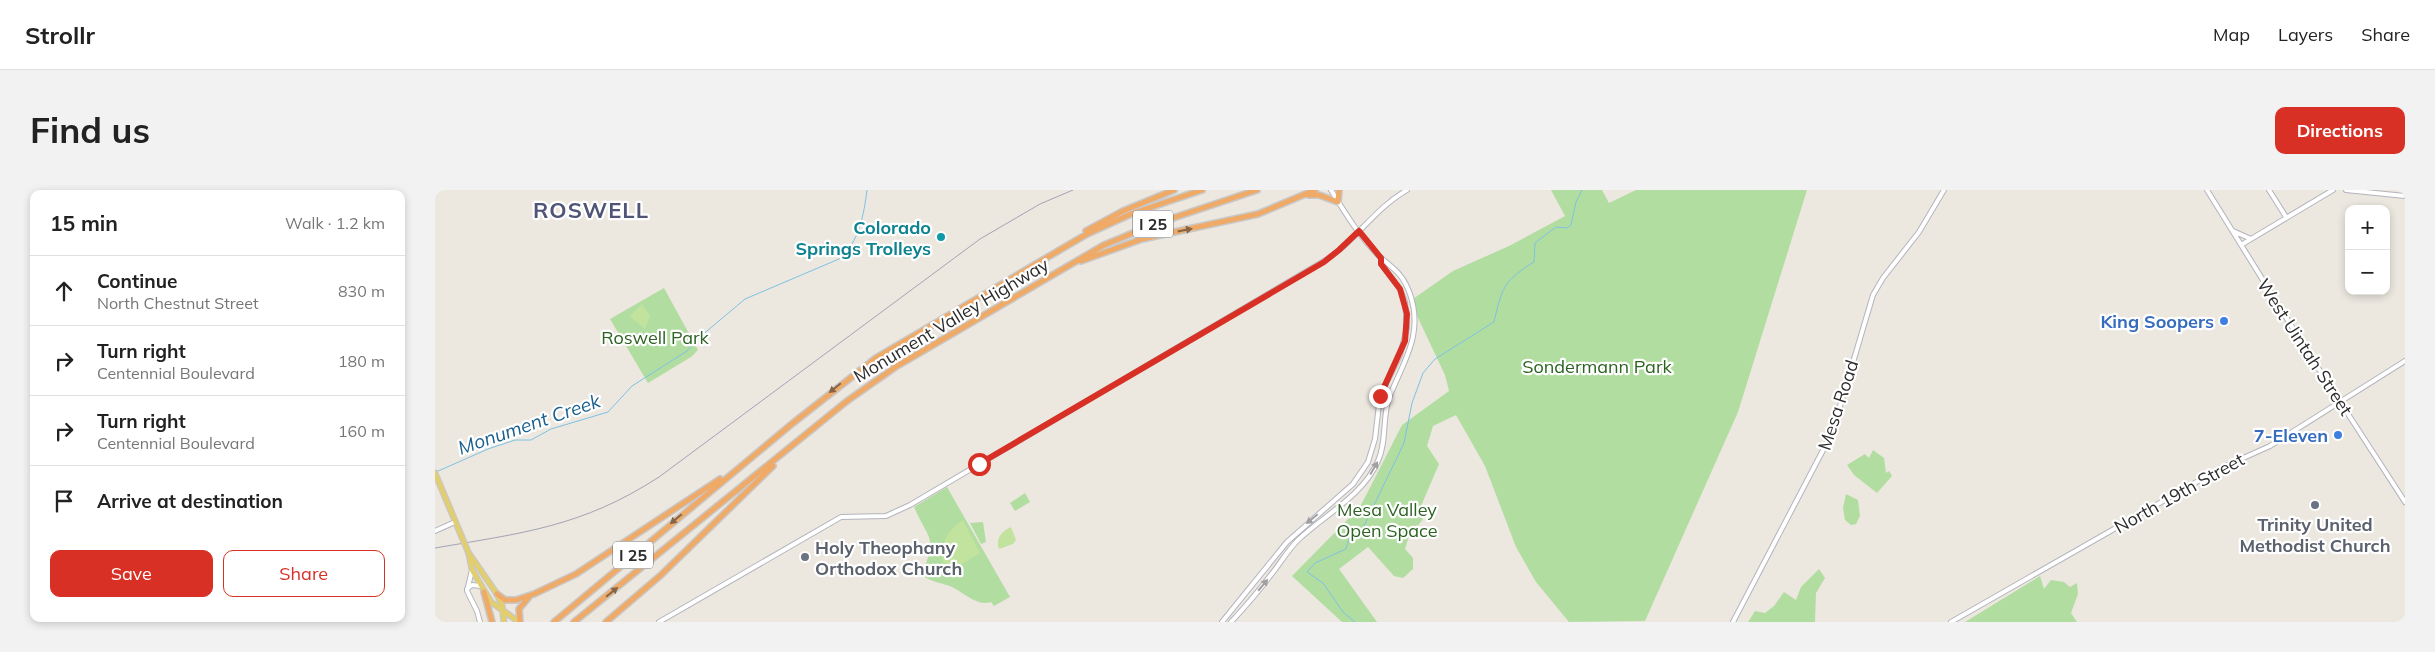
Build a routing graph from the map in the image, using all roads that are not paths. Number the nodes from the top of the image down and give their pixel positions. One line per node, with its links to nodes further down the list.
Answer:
1 (1174, 190): 21 (highway)
2 (1202, 190): 21 (highway, Monument Valley Highway / I 25)
3 (1257, 190): 23 (highway, Monument Valley Highway / I 25)
4 (1315, 190): 14 (highway)
5 (1331, 190): 15 (main road)
6 (1339, 190): 15 (highway)
7 (1407, 190): 17 (main road)
8 (1944, 190): 50 (main road, Mesa Road)
9 (2207, 190): 18 (main road, West Uintah Street)
10 (2269, 190): 16 (main road)
11 (2333, 190): 16 (main road)
12 (2346, 190): 13 (main road)
13 (2405, 196)
14 (1301, 197): 15 (highway); 23 (highway, one-way to 14)
15 (1338, 202): 17 (main road)
16 (2286, 217): 19 (main road)
17 (1359, 231): 22 (main road); 47 (main road)
18 (2232, 231): 19 (main road); 20 (main road, West Uintah Street)
19 (2251, 239): 20 (main road)
20 (2241, 245): 25 (main road, West Uintah Street)
21 (1065, 246): 27 (highway, Monument Valley Highway / I 25, one-way to 27)
22 (1381, 258): 48 (main road, one-way to 48); 49 (main road, one-way to 22)
23 (1055, 272): 26 (highway, Monument Valley Highway / I 25)
24 (2405, 360): 25 (main road, North 19th Street)
25 (2341, 401): 29 (main road, West Uintah Street); 51 (main road, North 19th Street)
26 (791, 447): 45 (highway, Monument Valley Highway / I 25, one-way to 26); 46 (highway)
27 (740, 466): 38 (highway); 44 (highway, Monument Valley Highway / I 25, one-way to 44)
28 (435, 473): 30 (main road)
29 (2405, 502)
30 (455, 522): 31 (main road); 32 (main road, bridge)
31 (435, 531)
32 (469, 554): 33 (main road); 37 (main road)
33 (472, 570): 34 (main road); 35 (main road)
34 (481, 586): 35 (main road); 36 (main road)
35 (467, 589): 40 (main road)
36 (484, 592): 39 (main road); 41 (highway)
37 (497, 594): 38 (highway); 39 (main road)
38 (534, 594): 43 (highway)
39 (502, 611): 42 (main road); 43 (main road)
40 (480, 622)
41 (492, 622)
42 (504, 622)
43 (520, 622)
44 (553, 622)
45 (573, 622)
46 (605, 622)
47 (659, 622)
48 (1222, 622)
49 (1231, 622)
50 (1733, 622)
51 (1951, 622)

